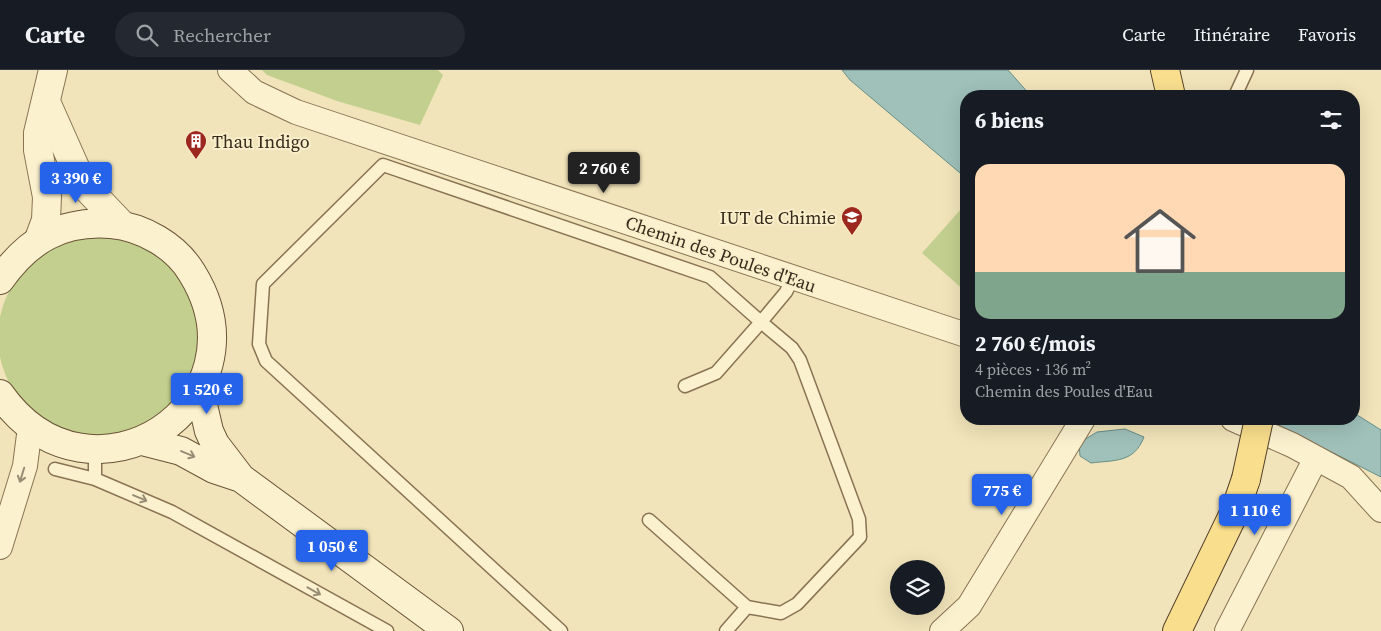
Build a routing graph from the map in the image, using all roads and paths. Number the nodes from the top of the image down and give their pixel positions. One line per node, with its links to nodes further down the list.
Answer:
1 (52, 70): 9 (main road)
2 (230, 70): 12 (street, Chemin des Poules d'Eau)
3 (1150, 70): 6 (main road)
4 (1165, 70): 7 (main road)
5 (1248, 70): 8 (lane)
6 (1153, 90)
7 (1170, 90)
8 (1238, 90)
9 (46, 102): 10 (main road); 11 (main road)
10 (122, 225): 11 (main road); 17 (main road)
11 (39, 239): 13 (main road)
12 (793, 278): 14 (lane); 15 (street, Chemin des Poules d'Eau)
13 (0, 280)
14 (761, 322): 16 (lane); 32 (lane); 35 (lane)
15 (960, 333)
16 (685, 386)
17 (199, 388): 23 (main road); 27 (main road)
18 (0, 394): 22 (main road)
19 (1080, 425): 37 (street)
20 (1246, 425): 25 (street)
21 (1258, 425): 38 (main road, bridge)
22 (30, 427): 24 (main road); 31 (street, one-way to 31)
23 (142, 441): 24 (main road); 27 (main road, one-way to 27)
24 (95, 450): 28 (lane)
25 (1316, 458): 29 (street); 39 (street)
26 (55, 468): 28 (lane)
27 (241, 478): 34 (main road)
28 (95, 479): 33 (lane, one-way to 33)
29 (1381, 510)
30 (649, 520): 32 (lane)
31 (0, 547)
32 (747, 607): 36 (lane)
33 (387, 631)
34 (449, 631)
35 (561, 631)
36 (726, 631)
37 (942, 631)
38 (1178, 631)
39 (1227, 631)

